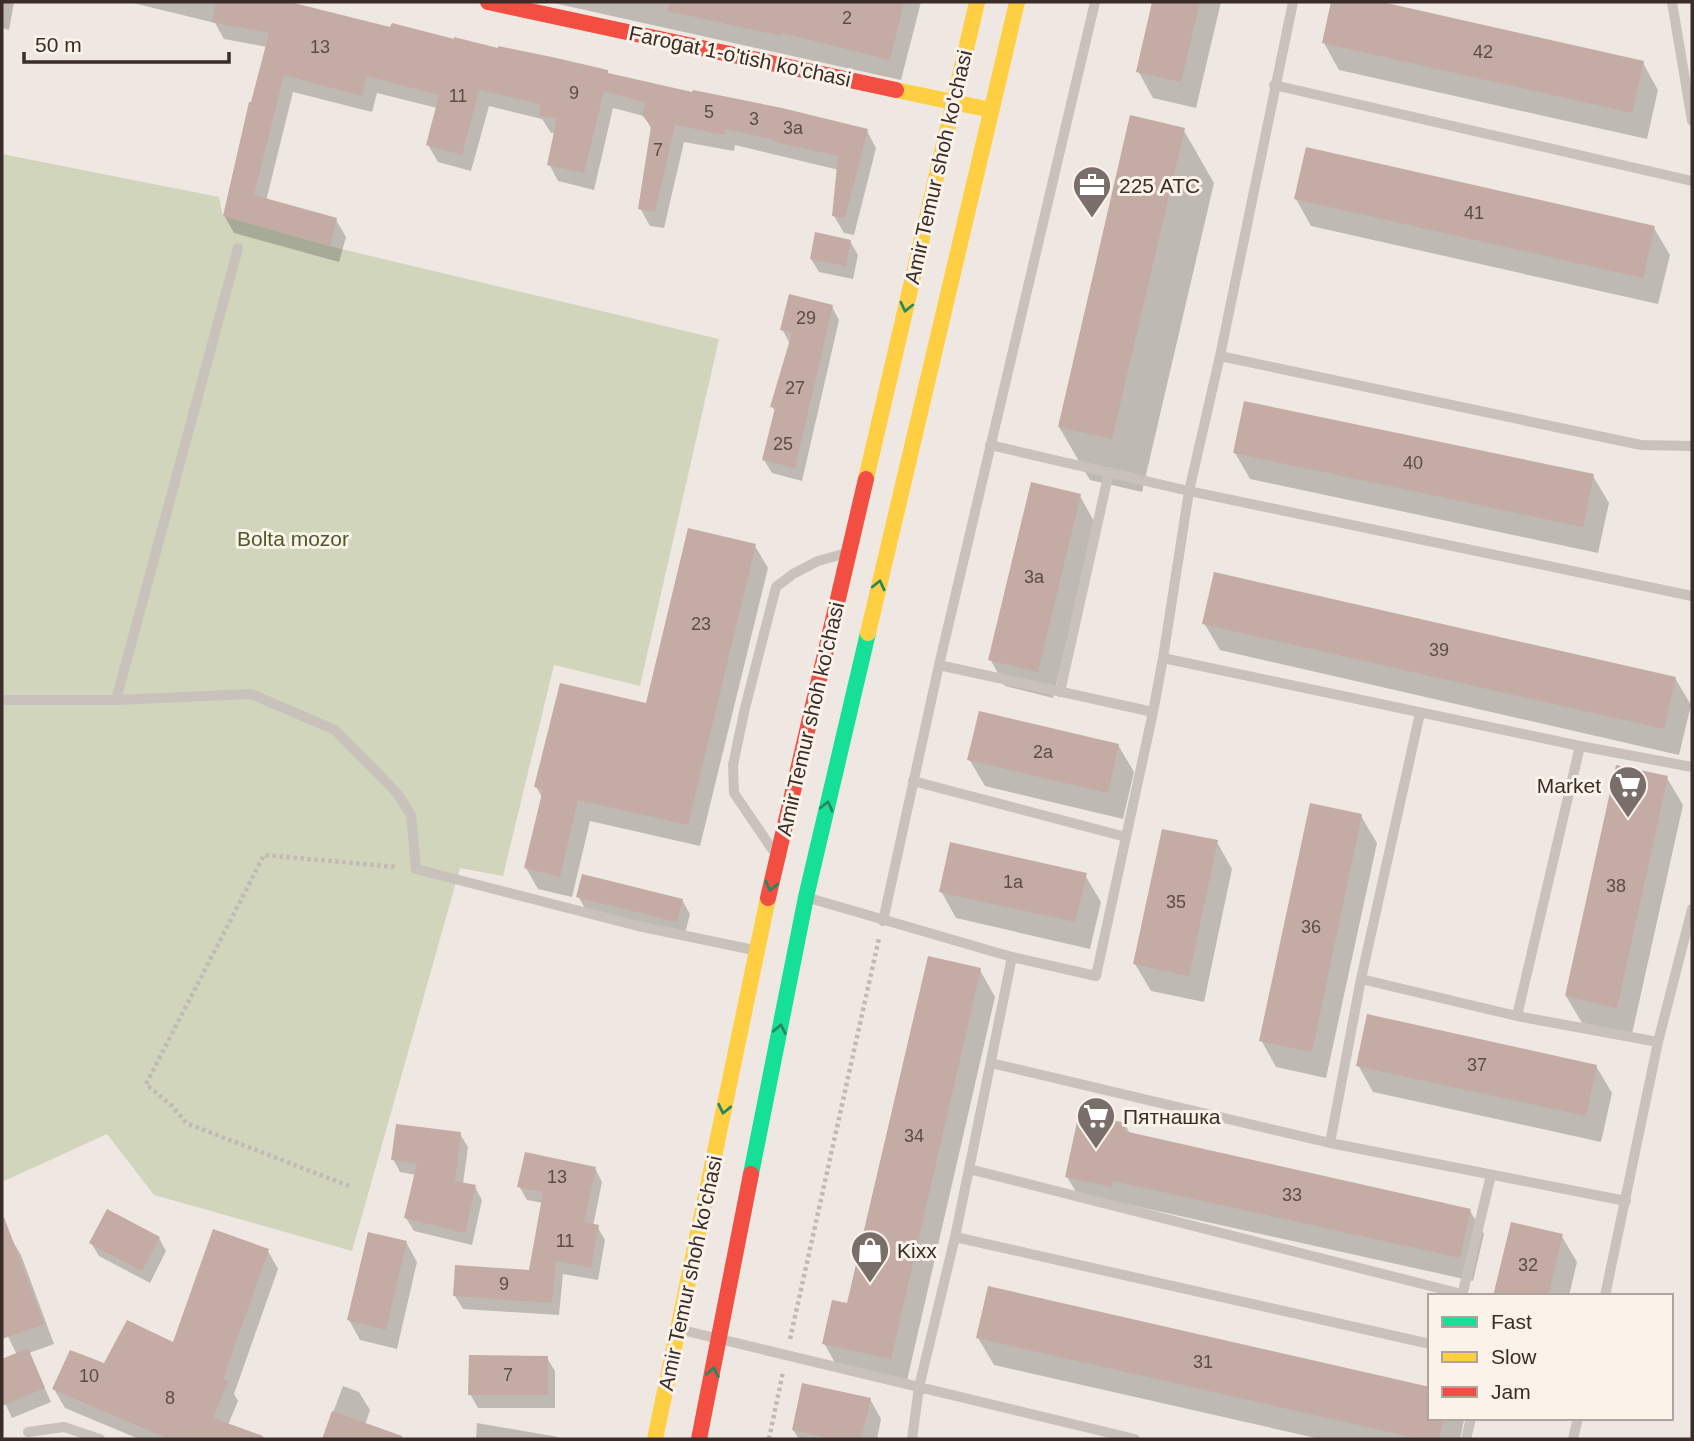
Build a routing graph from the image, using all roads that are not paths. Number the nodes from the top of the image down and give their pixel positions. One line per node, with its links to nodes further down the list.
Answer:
1 (488, 2): 8 (main road, Farogat 1-o'tish ko'chasi)
2 (977, 2): 8 (main road, Amir Temur shoh ko'chasi)
3 (1017, 2): 9 (main road, Amir Temur shoh ko'chasi)
4 (1095, 2): 14 (lane)
5 (1293, 2): 7 (lane)
6 (1672, 2): 10 (lane)
7 (1274, 85): 11 (lane); 13 (lane)
8 (953, 102): 9 (main road, Farogat 1-o'tish ko'chasi); 18 (main road, Amir Temur shoh ko'chasi, one-way to 18)
9 (991, 110): 32 (main road, Amir Temur shoh ko'chasi, one-way to 9)
10 (1692, 121)
11 (1692, 181)
12 (238, 248): 24 (lane)
13 (1220, 356): 15 (lane); 17 (lane)
14 (990, 445): 16 (lane); 21 (lane)
15 (1692, 446)
16 (1110, 472): 17 (lane); 22 (lane)
17 (1189, 491): 19 (lane); 20 (lane)
18 (849, 553): 31 (main road, Amir Temur shoh ko'chasi); 31 (lane)
19 (1692, 596)
20 (1163, 658): 25 (lane); 26 (lane)
21 (939, 665): 22 (lane); 29 (lane)
22 (1060, 692): 25 (lane)
23 (2, 700): 24 (lane)
24 (116, 700): 35 (lane)
25 (1153, 712): 30 (lane)
26 (1420, 713): 27 (lane); 38 (lane)
27 (1580, 746): 28 (lane); 39 (lane)
28 (1692, 767)
29 (914, 781): 30 (lane); 34 (lane)
30 (1126, 837): 37 (lane)
31 (778, 858): 35 (main road, Amir Temur shoh ko'chasi, one-way to 35)
32 (806, 897): 34 (lane); 51 (main road, Amir Temur shoh ko'chasi, one-way to 32)
33 (1692, 909): 36 (lane)
34 (883, 921): 37 (lane)
35 (756, 951): 50 (main road, Amir Temur shoh ko'chasi, one-way to 50)
36 (1687, 955): 40 (lane)
37 (1012, 957): 41 (lane)
38 (1362, 979): 39 (lane); 42 (lane)
39 (1517, 1016): 40 (lane)
40 (1658, 1042): 45 (lane)
41 (991, 1063): 42 (lane); 43 (lane)
42 (1330, 1143): 44 (lane)
43 (970, 1169): 46 (lane); 47 (lane)
44 (1490, 1175): 45 (lane); 48 (lane)
45 (1626, 1201): 49 (lane)
46 (955, 1237): 52 (lane); 53 (lane)
47 (1458, 1294)
48 (1462, 1294)
49 (1605, 1294)
50 (678, 1329): 51 (lane); 58 (main road, Amir Temur shoh ko'chasi)
51 (719, 1339): 53 (lane); 59 (main road, Amir Temur shoh ko'chasi, one-way to 51)
52 (1428, 1344)
53 (919, 1387): 60 (lane); 61 (lane)
54 (1471, 1420): 62 (lane)
55 (1578, 1420): 63 (lane)
56 (28, 1432): 57 (lane)
57 (100, 1439)
58 (655, 1439)
59 (699, 1439)
60 (912, 1439)
61 (1135, 1439)
62 (1466, 1439)
63 (1573, 1439)

